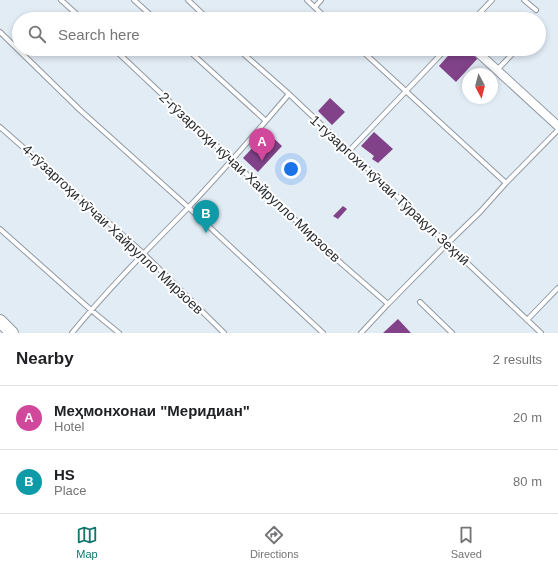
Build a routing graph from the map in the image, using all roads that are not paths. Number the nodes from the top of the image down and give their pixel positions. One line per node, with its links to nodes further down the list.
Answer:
1 (61, 0): 10 (lane)
2 (134, 0): 11 (lane)
3 (188, 0): 12 (lane)
4 (307, 0): 8 (lane)
5 (322, 0): 8 (lane)
6 (492, 0): 14 (lane)
7 (524, 0): 9 (lane)
8 (315, 7): 13 (lane)
9 (536, 10)
10 (74, 12)
11 (147, 12)
12 (201, 12)
13 (320, 12)
14 (481, 12)
15 (0, 32): 16 (lane)
16 (12, 44)
17 (25, 56): 36 (lane)
18 (121, 56): 34 (lane, 2-гӯзаргоҳи кӯчаи Хайрулло Мирзоев)
19 (195, 56): 29 (lane)
20 (246, 56): 28 (lane, 1-гузаргохи кӯчаи Тӯрақул Зеҳнӣ)
21 (367, 56): 27 (lane)
22 (439, 56): 27 (lane)
23 (482, 56): 25 (street)
24 (511, 56): 26 (lane)
25 (496, 68)
26 (498, 70): 30 (street)
27 (406, 92): 33 (lane); 35 (lane)
28 (289, 94): 29 (lane); 33 (lane, 1-гузаргохи кӯчаи Тӯрақул Зеҳнӣ)
29 (266, 121): 34 (lane)
30 (558, 126)
31 (0, 127): 39 (lane, 4-гӯзаргоҳи кӯчаи Хайрулло Мирзоев)
32 (558, 130): 35 (lane)
33 (350, 151): 38 (lane, 1-гузаргохи кӯчаи Тӯрақул Зеҳнӣ)
34 (232, 160): 36 (lane); 42 (lane, 2-гӯзаргоҳи кӯчаи Хайрулло Мирзоев)
35 (506, 183): 38 (lane)
36 (188, 207): 39 (lane); 48 (lane)
37 (0, 228): 43 (lane)
38 (447, 244): 42 (lane); 44 (lane, 1-гузаргохи кӯчаи Тӯрақул Зеҳнӣ)
39 (143, 253): 43 (lane); 47 (lane, 4-гӯзаргоҳи кӯчаи Хайрулло Мирзоев)
40 (558, 288): 44 (lane)
41 (420, 302): 50 (lane)
42 (388, 304): 49 (lane)
43 (91, 310): 45 (lane); 46 (lane)
44 (527, 320): 51 (lane, 1-гузаргохи кӯчаи Тӯрақул Зеҳнӣ)
45 (72, 333)
46 (119, 333)
47 (224, 333)
48 (323, 333)
49 (361, 333)
50 (452, 333)
51 (541, 333)

